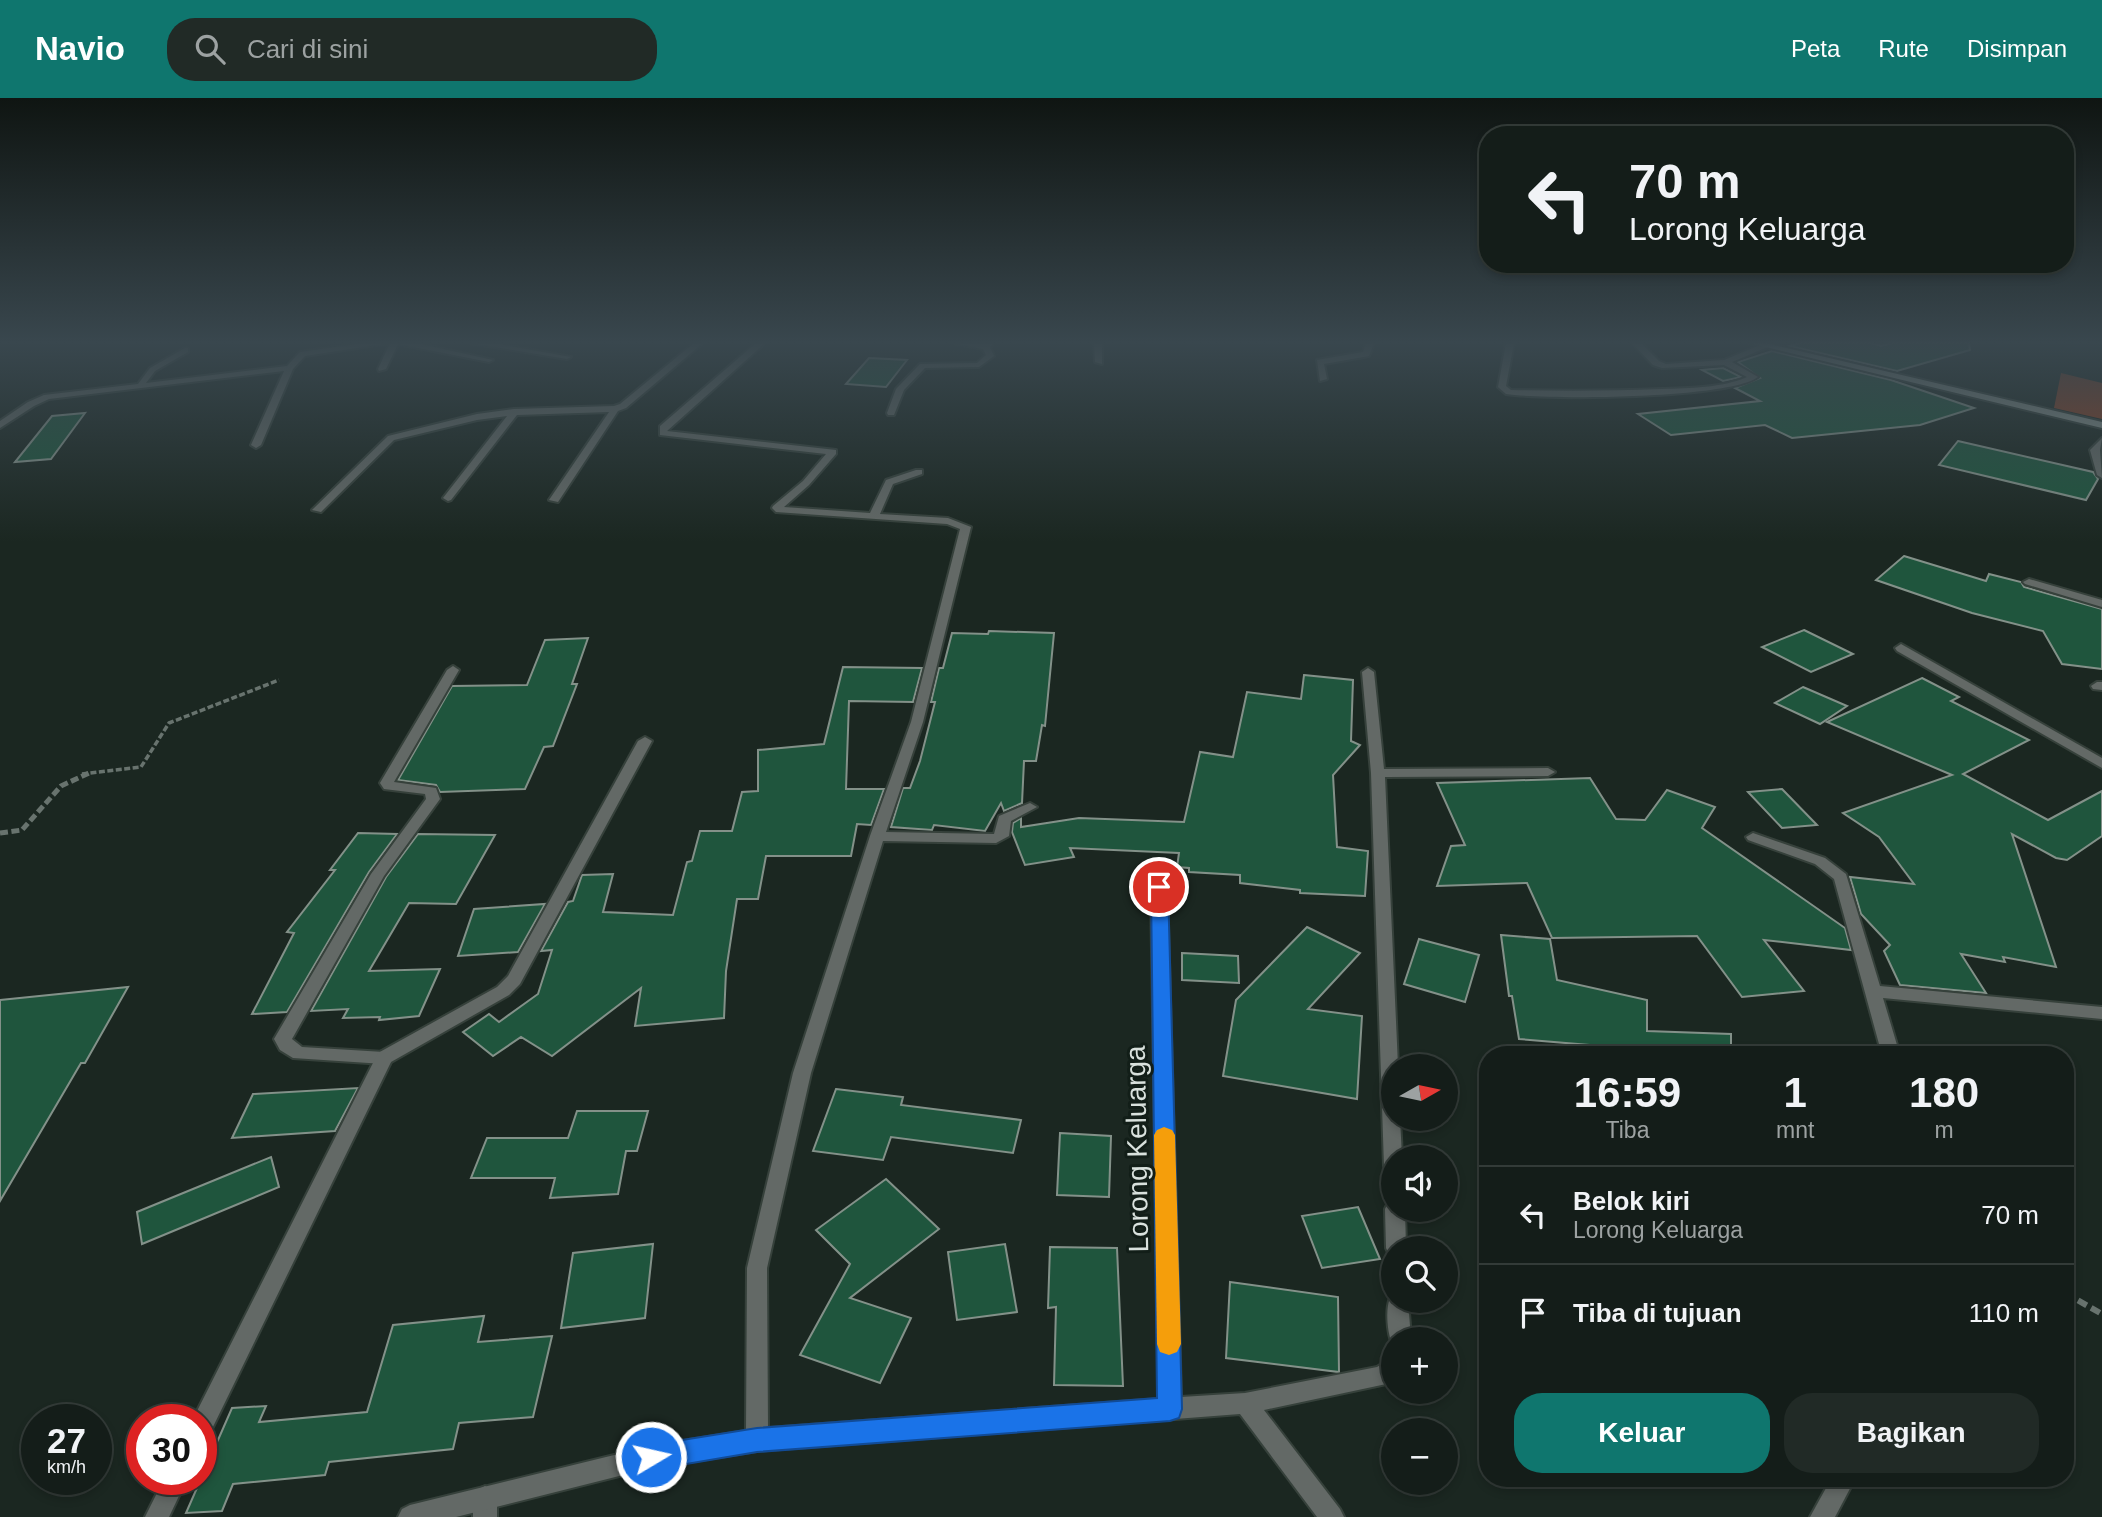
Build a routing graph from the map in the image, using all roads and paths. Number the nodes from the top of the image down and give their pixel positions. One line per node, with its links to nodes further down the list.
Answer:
1 (26, 409): 10 (street)
2 (271, 409): 13 (street)
3 (608, 409): 8 (street)
4 (615, 409): 17 (street)
5 (686, 409): 19 (street)
6 (892, 409): 9 (street)
7 (2036, 409): 11 (street)
8 (514, 412): 16 (street); 18 (street)
9 (891, 413)
10 (0, 425)
11 (2102, 425)
12 (2102, 442): 15 (street)
13 (256, 444)
14 (919, 472): 19 (street)
15 (2102, 475)
16 (448, 498)
17 (554, 499)
18 (317, 510)
19 (874, 516): 32 (street)
20 (2029, 582): 21 (street)
21 (2102, 604)
22 (1901, 648): 27 (street)
23 (453, 670): 38 (street)
24 (1367, 672): 29 (street)
25 (279, 680): 31 (path)
26 (645, 741): 38 (street)
27 (2102, 764)
28 (1548, 772): 29 (street)
29 (1378, 773): 39 (street)
30 (1030, 807): 32 (street)
31 (0, 833)
32 (877, 836): 46 (street)
33 (1753, 837): 35 (street)
34 (1159, 887): 45 (street, Lorong Keluarga)
35 (1872, 991): 36 (street); 37 (street)
36 (2102, 1013)
37 (1888, 1046)
38 (384, 1058): 44 (street)
39 (1392, 1145)
40 (2074, 1298): 41 (path)
41 (2102, 1314)
42 (1381, 1376): 43 (street)
43 (1245, 1403): 45 (street); 52 (street)
44 (212, 1404)
45 (1170, 1409): 46 (street)
46 (757, 1440): 49 (street)
47 (1839, 1487): 53 (street)
48 (168, 1495): 50 (street)
49 (485, 1508): 51 (street)
50 (157, 1517)
51 (410, 1517)
52 (1332, 1517)
53 (1822, 1517)

